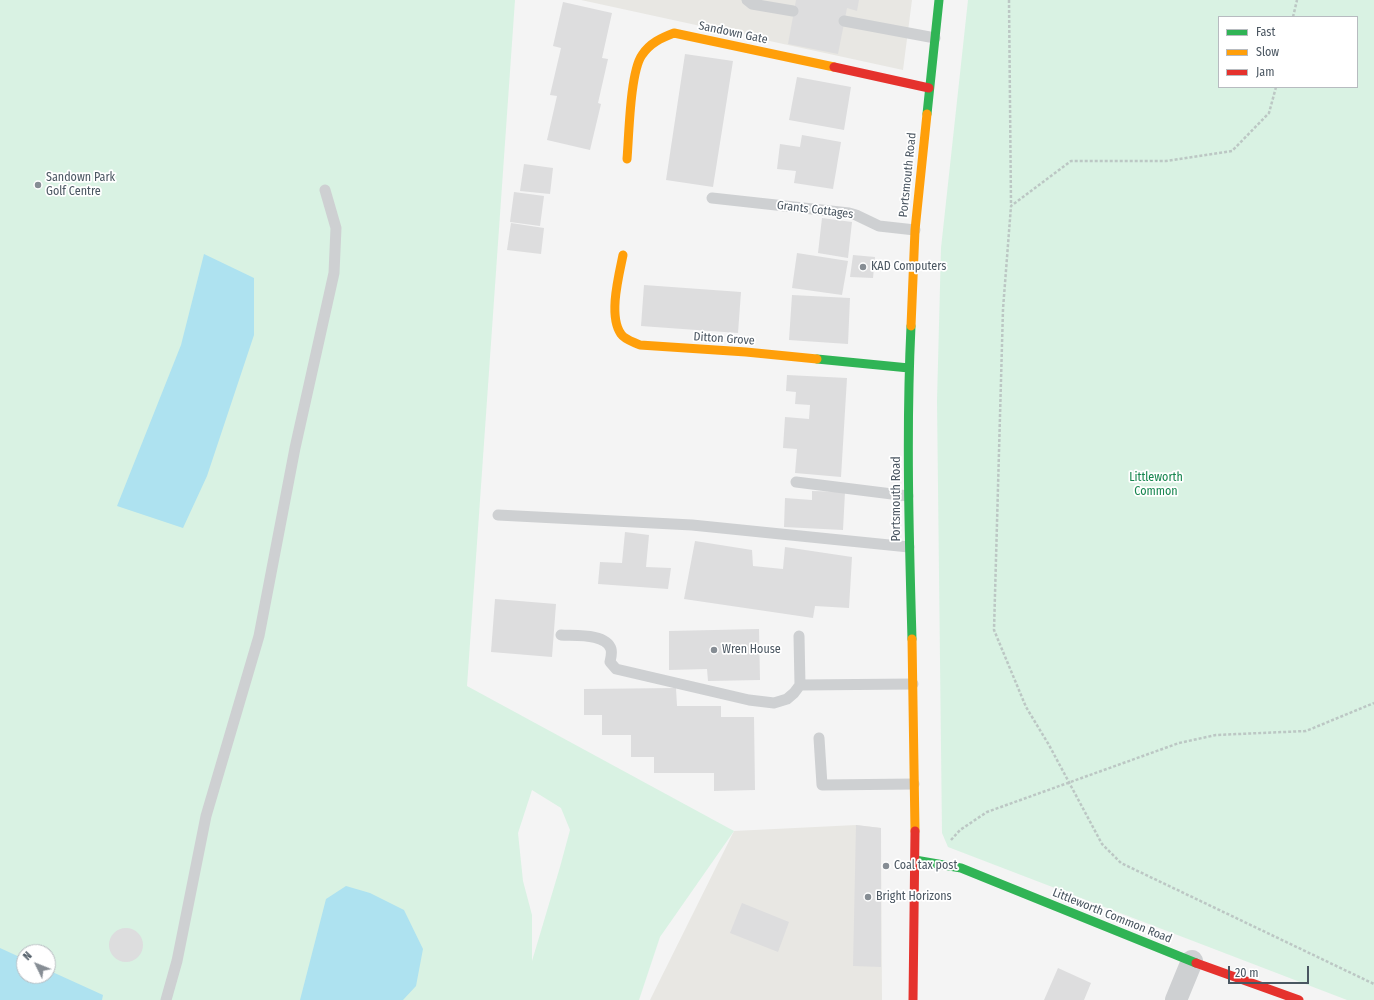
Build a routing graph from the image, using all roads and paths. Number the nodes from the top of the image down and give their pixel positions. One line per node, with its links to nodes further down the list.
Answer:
1 (747, 0): 5 (lane)
2 (939, 0): 8 (street, Portsmouth Road)
3 (1009, 0): 14 (path)
4 (1298, 0): 6 (path)
5 (793, 11)
6 (1293, 16)
7 (844, 21): 8 (lane)
8 (935, 38): 9 (street, Portsmouth Road)
9 (929, 88): 11 (street, Sandown Gate); 15 (street, Portsmouth Road)
10 (1276, 88): 14 (path)
11 (627, 159)
12 (325, 190): 34 (lane)
13 (712, 198): 15 (lane, Grants Cottages)
14 (1011, 206): 28 (path)
15 (914, 230): 17 (street, Portsmouth Road)
16 (623, 255): 17 (street, Ditton Grove)
17 (909, 368): 19 (street, Portsmouth Road)
18 (796, 482): 19 (lane)
19 (908, 496): 21 (street, Portsmouth Road)
20 (498, 515): 21 (lane)
21 (909, 547): 24 (street, Portsmouth Road)
22 (560, 635): 25 (lane)
23 (799, 636): 25 (lane)
24 (913, 684): 25 (lane); 29 (street, Portsmouth Road)
25 (800, 685)
26 (1374, 703): 28 (path)
27 (819, 738): 29 (lane)
28 (1069, 783): 31 (path); 33 (path)
29 (914, 784): 30 (street, Portsmouth Road)
30 (915, 860): 31 (street, Littleworth Common Road); 35 (street, Portsmouth Road)
31 (932, 862): 32 (street, Littleworth Common Road)
32 (1192, 961): 36 (street); 37 (street, Littleworth Common Road)
33 (1374, 984)
34 (166, 1000)
35 (914, 1000)
36 (1176, 1000)
37 (1299, 1000)

